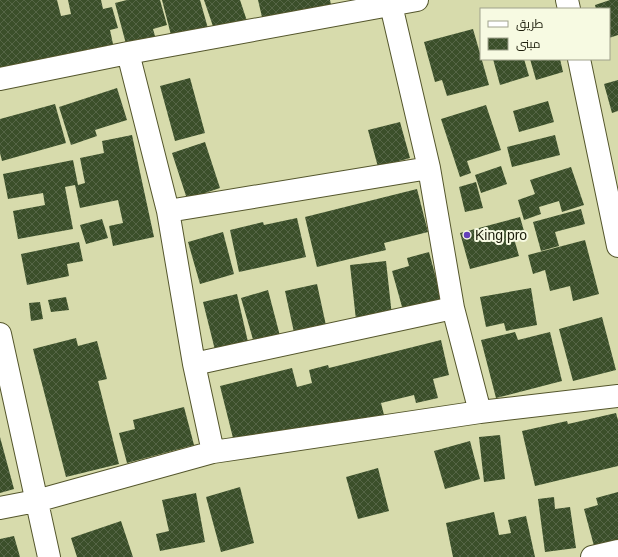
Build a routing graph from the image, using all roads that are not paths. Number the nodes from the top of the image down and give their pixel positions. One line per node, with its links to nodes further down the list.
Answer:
1 (417, 0): 2 (street)
2 (391, 5): 3 (street); 6 (street)
3 (128, 53): 5 (street); 7 (street)
4 (580, 60): 8 (street)
5 (0, 79)
6 (428, 168): 7 (street); 9 (street)
7 (168, 211): 11 (street)
8 (618, 246)
9 (453, 308): 11 (street); 13 (street)
10 (0, 334): 15 (street)
11 (194, 364): 14 (street)
12 (618, 396): 13 (street)
13 (480, 412): 14 (street)
14 (213, 452): 15 (street)
15 (36, 501): 16 (street); 18 (street)
16 (0, 508)
17 (618, 551): 19 (street)
18 (49, 557)
19 (592, 557)

